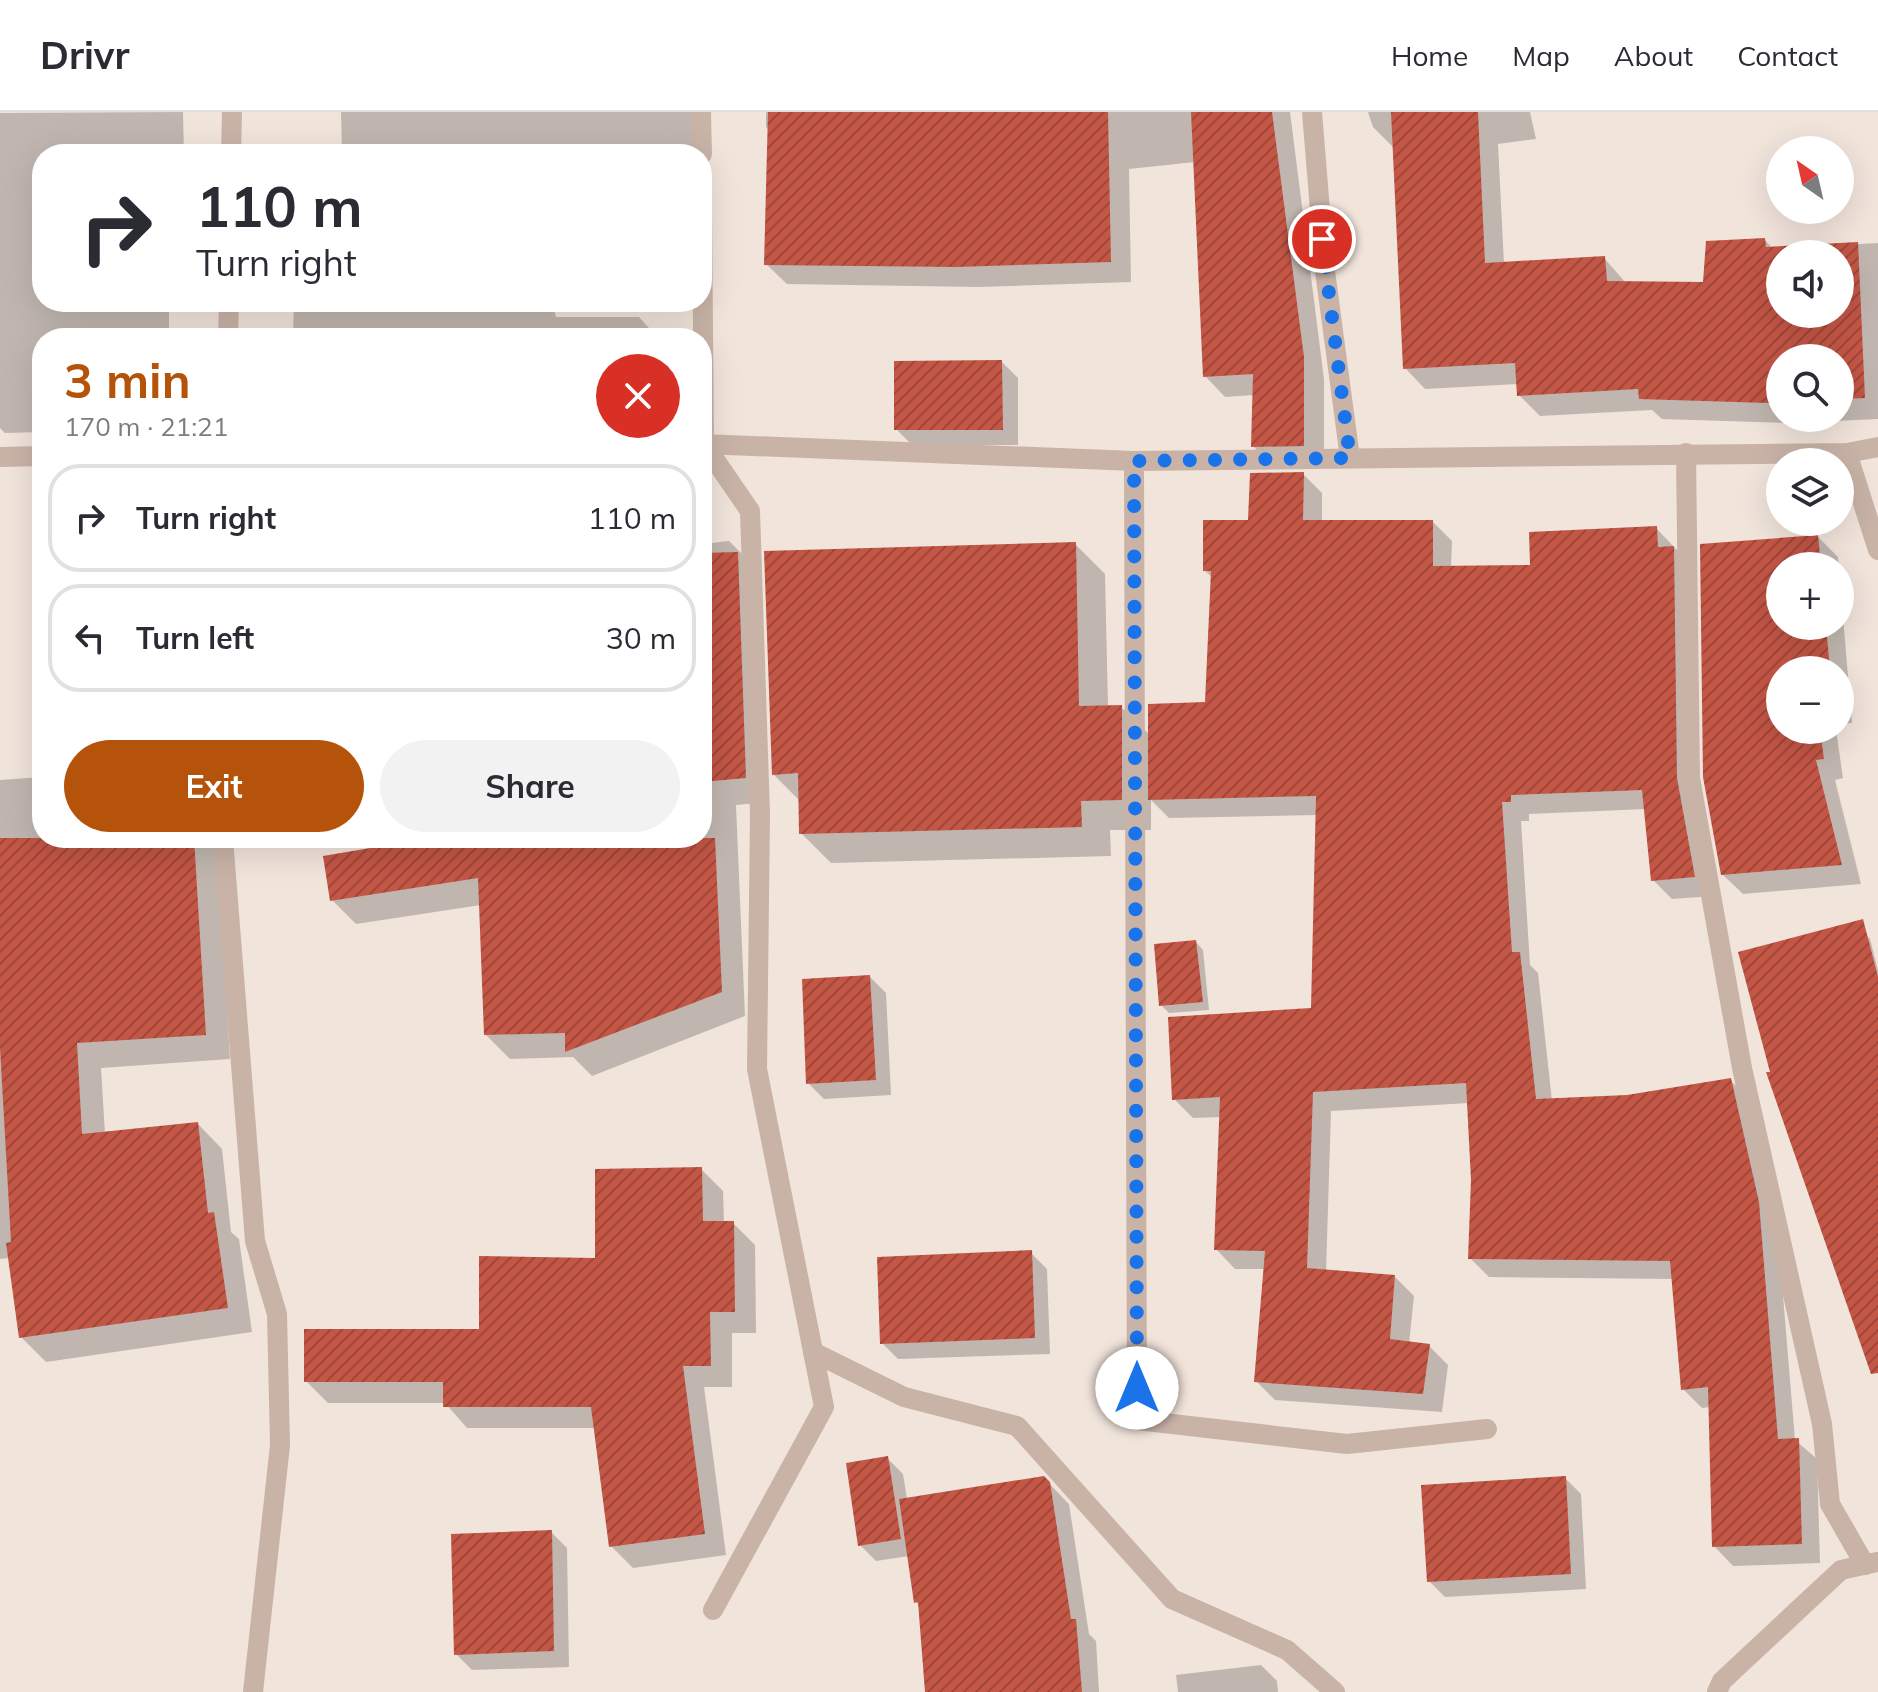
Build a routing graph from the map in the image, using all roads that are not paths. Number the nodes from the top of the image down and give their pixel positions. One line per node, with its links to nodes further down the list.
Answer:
1 (232, 112): 4 (street)
2 (701, 112): 5 (street)
3 (1312, 112): 14 (street)
4 (231, 144)
5 (702, 144)
6 (712, 444): 15 (street)
7 (1878, 447): 8 (street)
8 (1854, 452)
9 (1686, 453): 10 (street); 14 (street); 21 (street)
10 (1766, 453)
11 (32, 456): 12 (street)
12 (0, 457)
13 (712, 457): 19 (street)
14 (1350, 458): 15 (street)
15 (1134, 461): 20 (street)
16 (1854, 475): 17 (street)
17 (1878, 550)
18 (224, 848): 23 (street)
19 (813, 1352): 22 (street); 24 (street)
20 (1487, 1429)
21 (1872, 1563): 25 (street)
22 (713, 1610)
23 (253, 1692)
24 (1335, 1692)
25 (1717, 1692)

